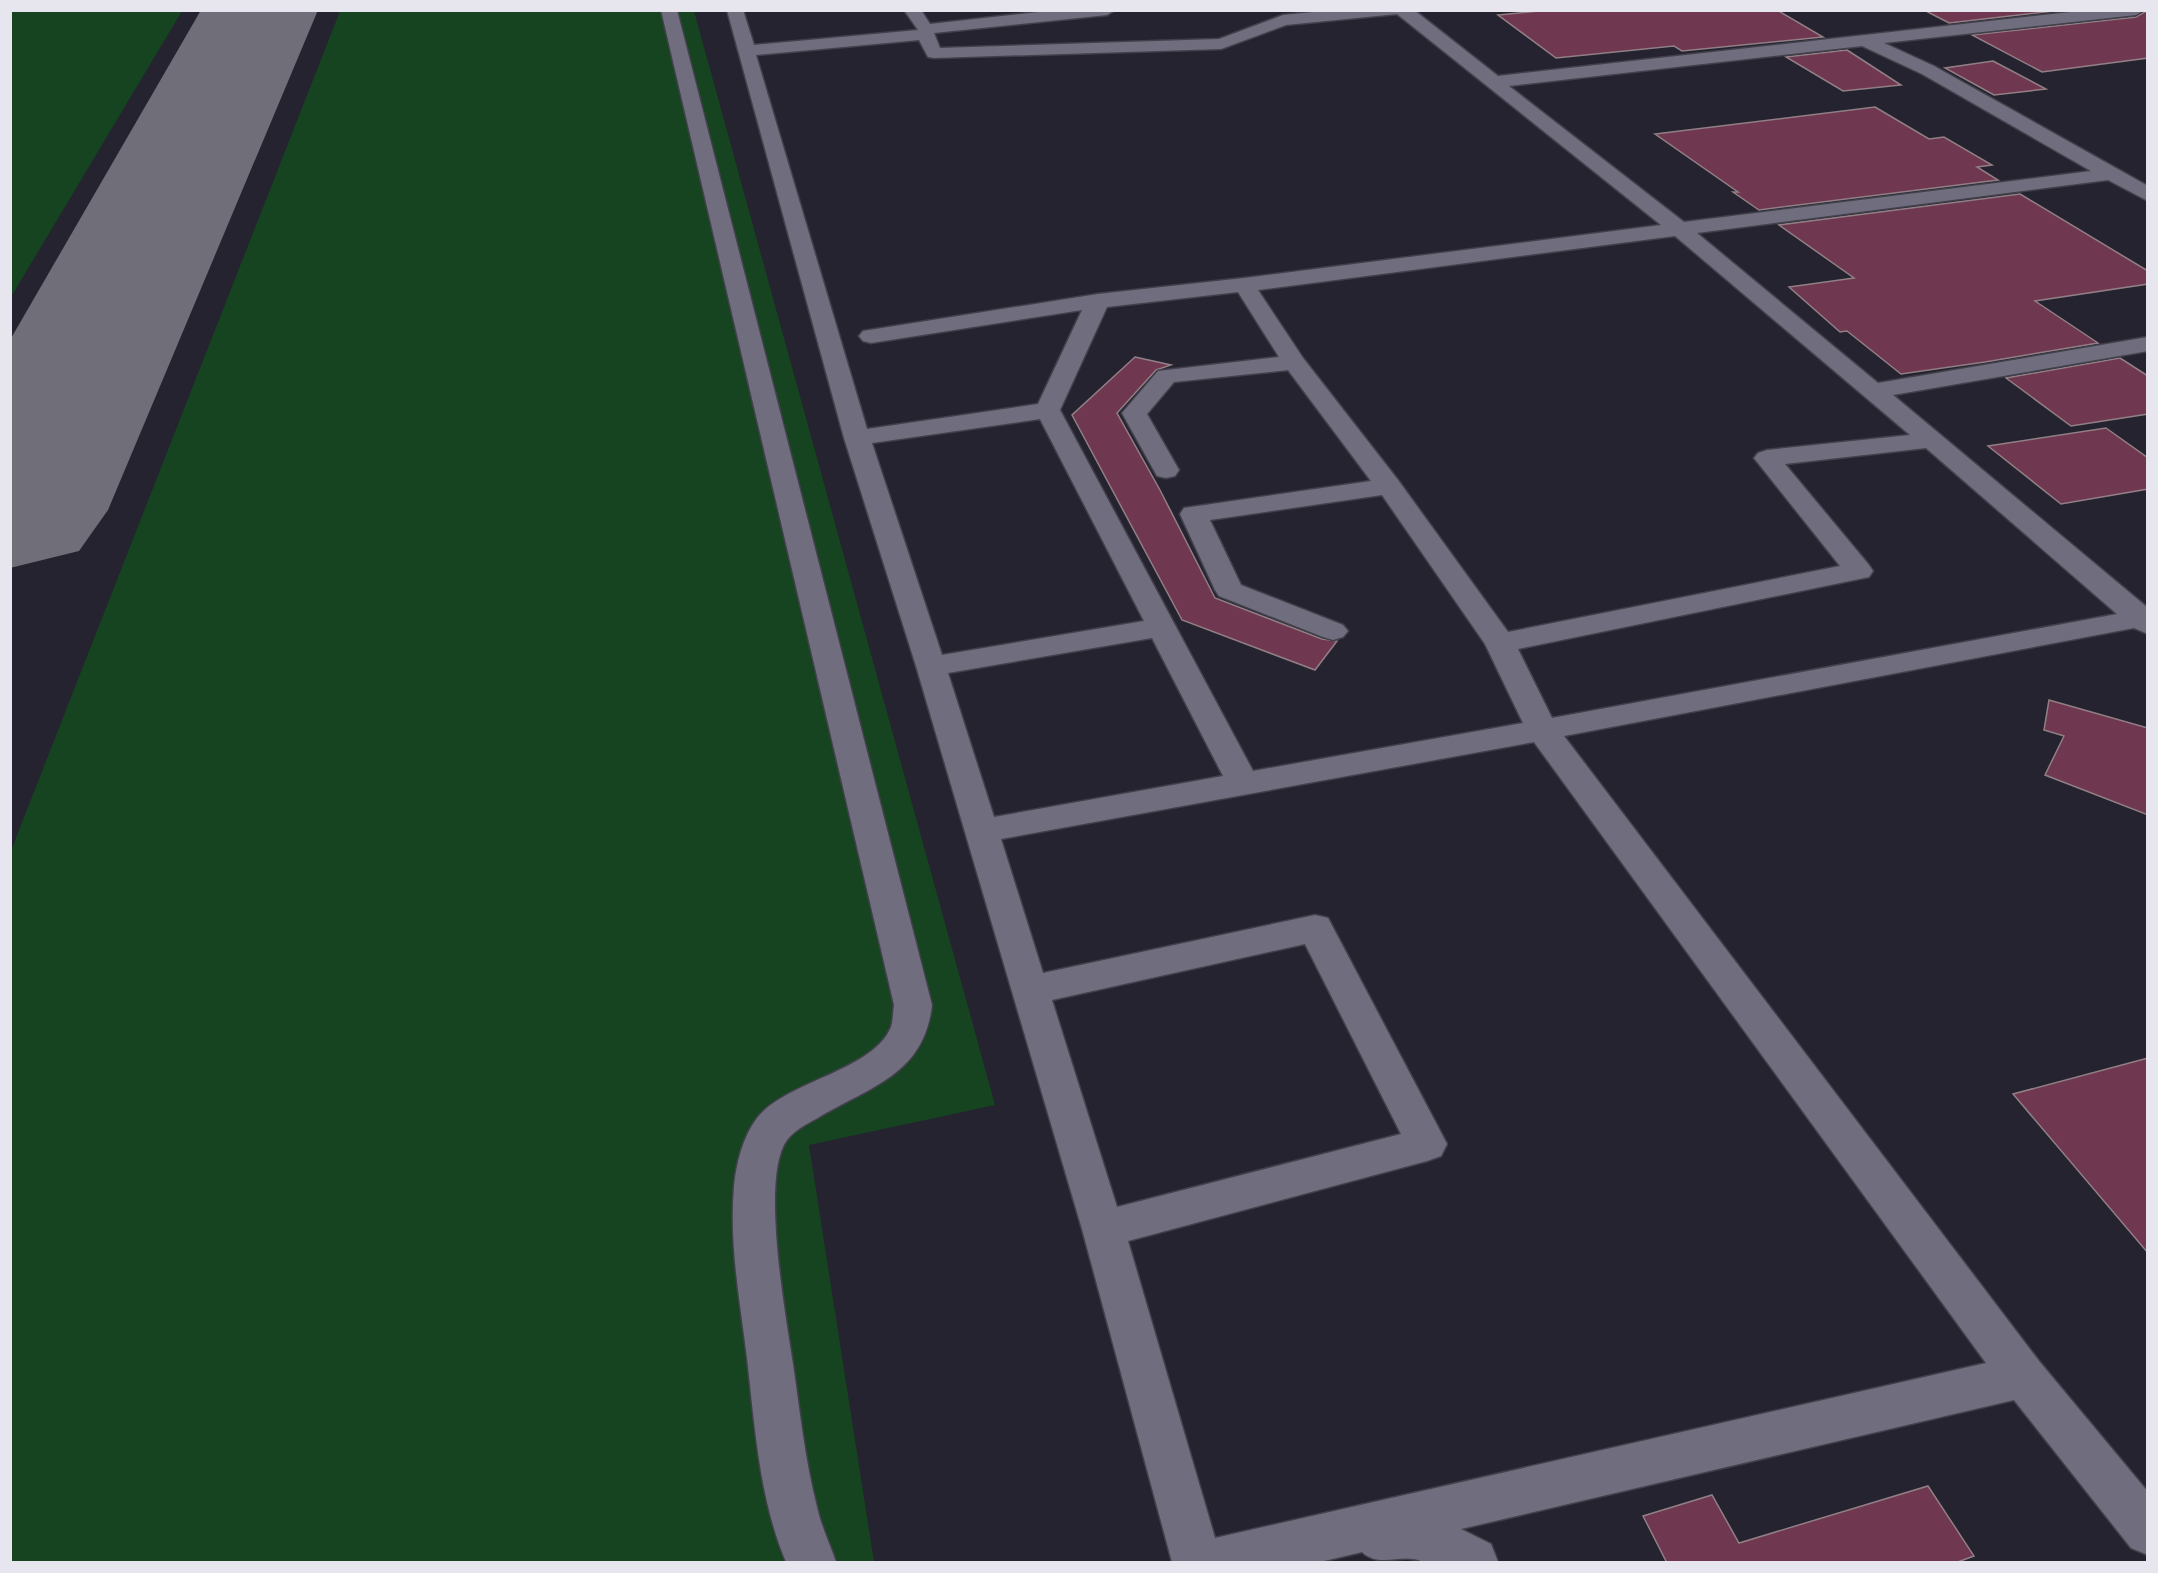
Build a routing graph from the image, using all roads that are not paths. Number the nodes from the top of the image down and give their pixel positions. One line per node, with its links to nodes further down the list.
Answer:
1 (669, 10): 39 (street)
2 (735, 10): 10 (street)
3 (912, 10): 8 (street)
4 (1107, 10): 8 (street)
5 (1392, 10): 8 (street)
6 (1403, 10): 11 (street)
7 (2136, 10): 9 (street)
8 (925, 31): 10 (street)
9 (1868, 42): 11 (street); 12 (street)
10 (747, 51): 22 (street)
11 (1495, 81): 14 (street)
12 (2111, 174): 13 (street); 14 (street)
13 (2148, 195)
14 (1679, 229): 15 (street); 20 (street)
15 (1244, 285): 16 (street); 19 (street)
16 (1098, 301): 17 (street); 21 (street)
17 (871, 336)
18 (2148, 344): 20 (street)
19 (1293, 362): 24 (street); 25 (street)
20 (1873, 391): 23 (street)
21 (1048, 410): 22 (street); 27 (street)
22 (857, 438): 30 (street)
23 (1932, 440): 26 (street); 29 (street)
24 (1166, 470)
25 (1389, 486): 28 (street); 29 (street)
26 (2145, 620): 31 (street)
27 (1163, 627): 30 (street); 32 (street)
28 (1333, 631)
29 (1500, 643): 31 (street)
30 (931, 666): 33 (street)
31 (1542, 730): 32 (street); 36 (street)
32 (1243, 783): 33 (street)
33 (980, 831): 34 (street)
34 (1030, 990): 35 (street); 35 (street)
35 (1103, 1229): 40 (street)
36 (2023, 1376): 37 (street); 38 (street)
37 (2148, 1531)
38 (1283, 1546): 41 (street); 42 (street)
39 (811, 1563)
40 (1197, 1563)
41 (1216, 1563)
42 (1473, 1563)

